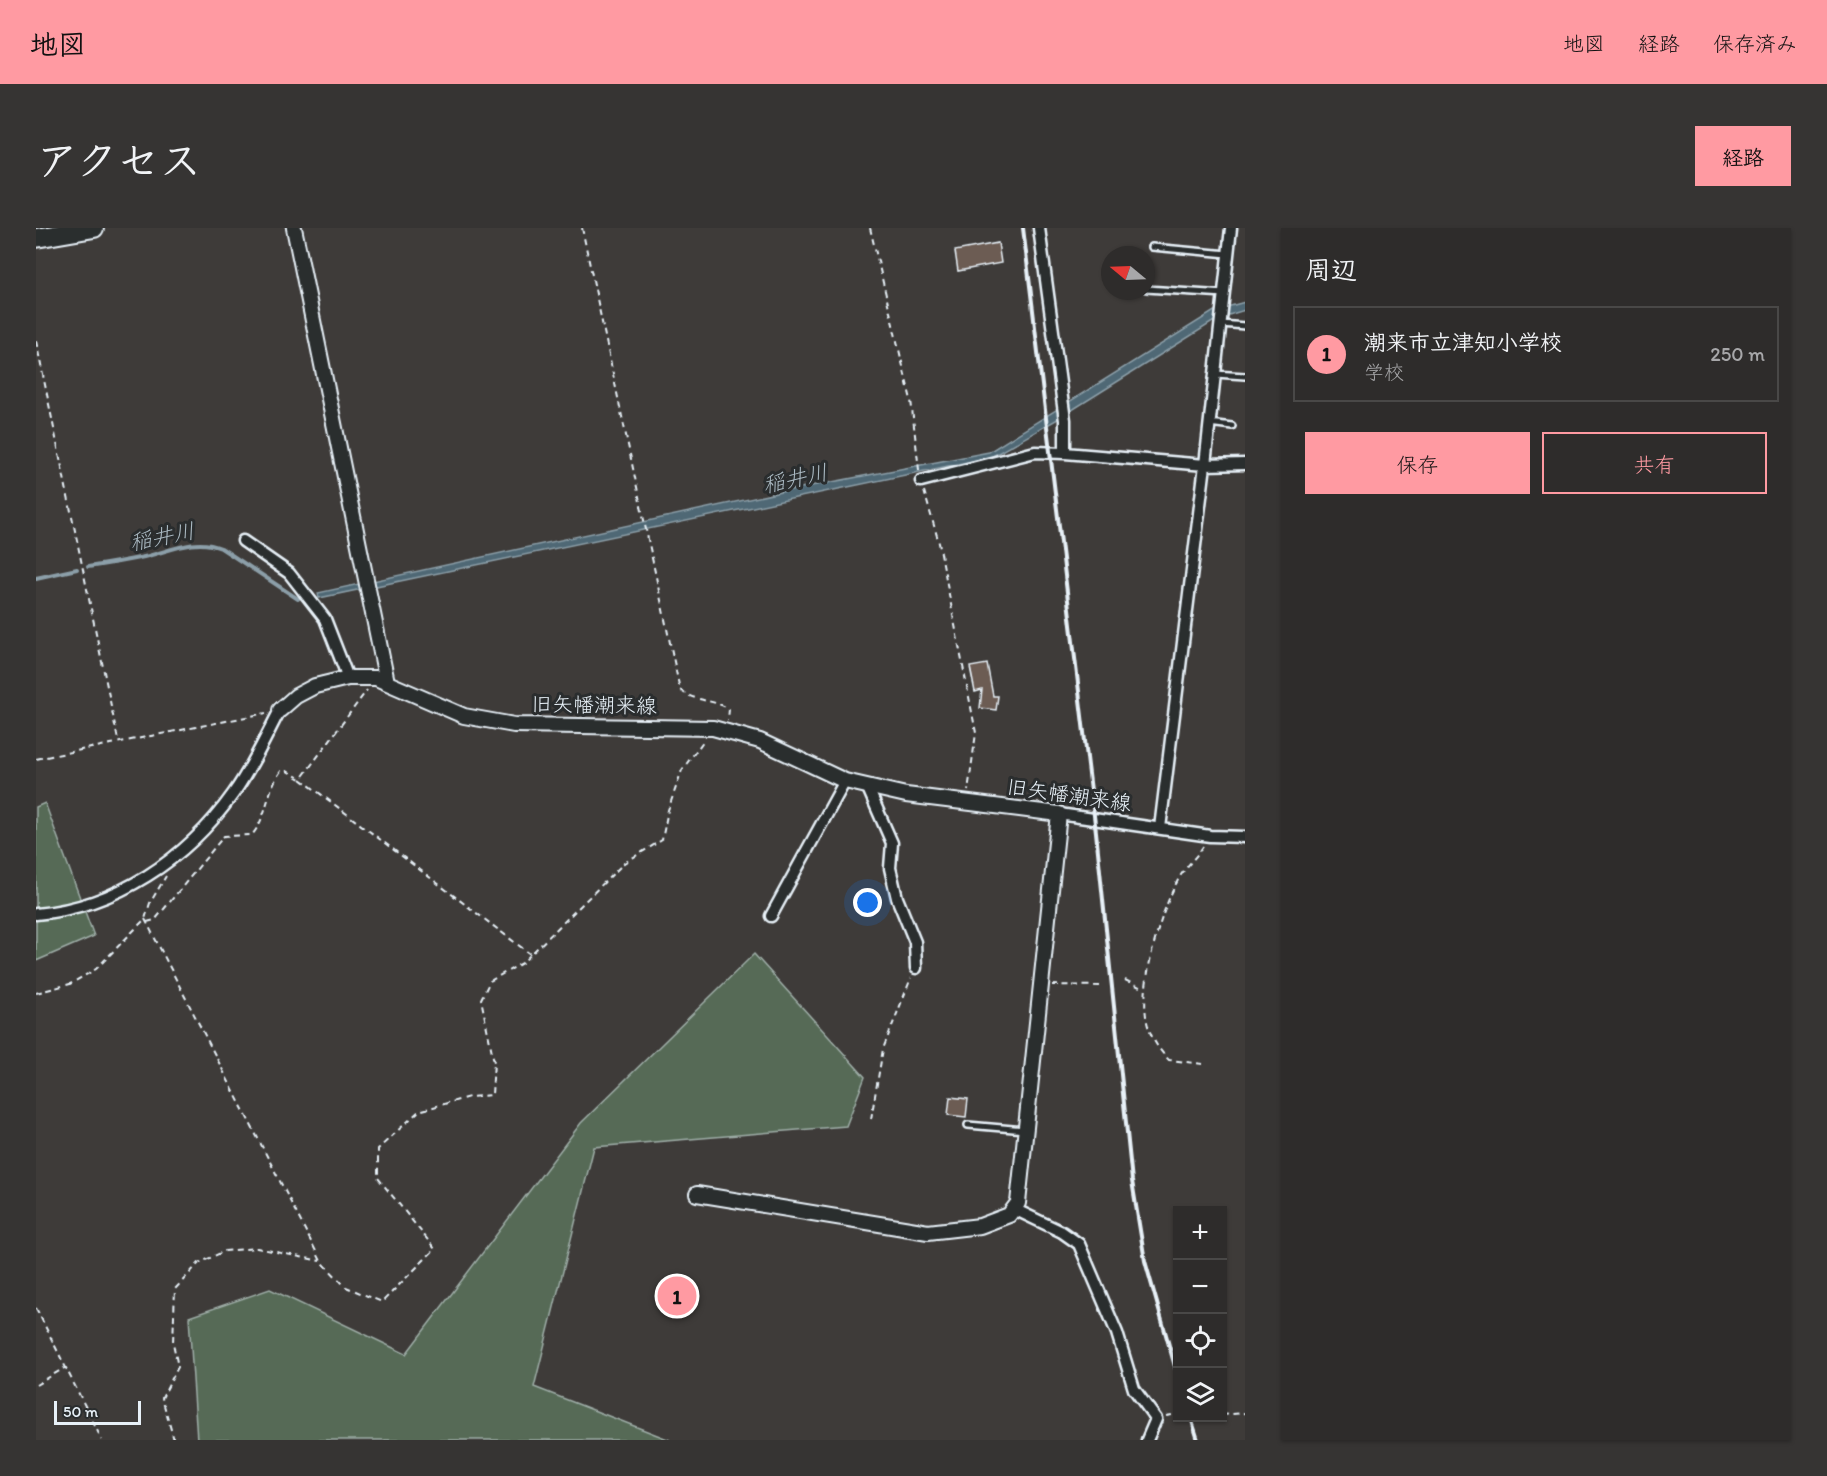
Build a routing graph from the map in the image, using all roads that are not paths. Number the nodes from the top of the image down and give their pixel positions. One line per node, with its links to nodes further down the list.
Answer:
1 (94, 228): 5 (main road)
2 (294, 228): 22 (street)
3 (1038, 228): 16 (street)
4 (1231, 228): 7 (street)
5 (36, 238)
6 (1155, 247): 7 (lane)
7 (1228, 254): 9 (street)
8 (1155, 290): 9 (lane)
9 (1224, 299): 10 (street)
10 (1222, 322): 11 (lane); 12 (street)
11 (1245, 326)
12 (1215, 374): 13 (lane); 14 (street)
13 (1245, 376)
14 (1209, 423): 15 (lane); 18 (street)
15 (1232, 426)
16 (1065, 453): 18 (street); 19 (street)
17 (1245, 464): 18 (street)
18 (1205, 465): 27 (street)
19 (920, 478)
20 (243, 540): 21 (street)
21 (348, 678): 22 (street, 旧矢幡潮来線); 23 (street, 旧矢幡潮来線)
22 (381, 680): 24 (street, 旧矢幡潮来線)
23 (280, 710): 29 (street, 旧矢幡潮来線)
24 (845, 781): 25 (street, 旧矢幡潮来線); 30 (street)
25 (867, 786): 26 (street, 旧矢幡潮来線); 31 (street)
26 (1059, 814): 27 (street, 旧矢幡潮来線); 33 (street)
27 (1160, 828): 28 (street, 旧矢幡潮来線)
28 (1245, 837)
29 (36, 914)
30 (771, 916)
31 (916, 968)
32 (968, 1125): 33 (lane)
33 (1026, 1131): 35 (street)
34 (697, 1194): 35 (street)
35 (1014, 1209): 36 (street)
36 (1148, 1440)

